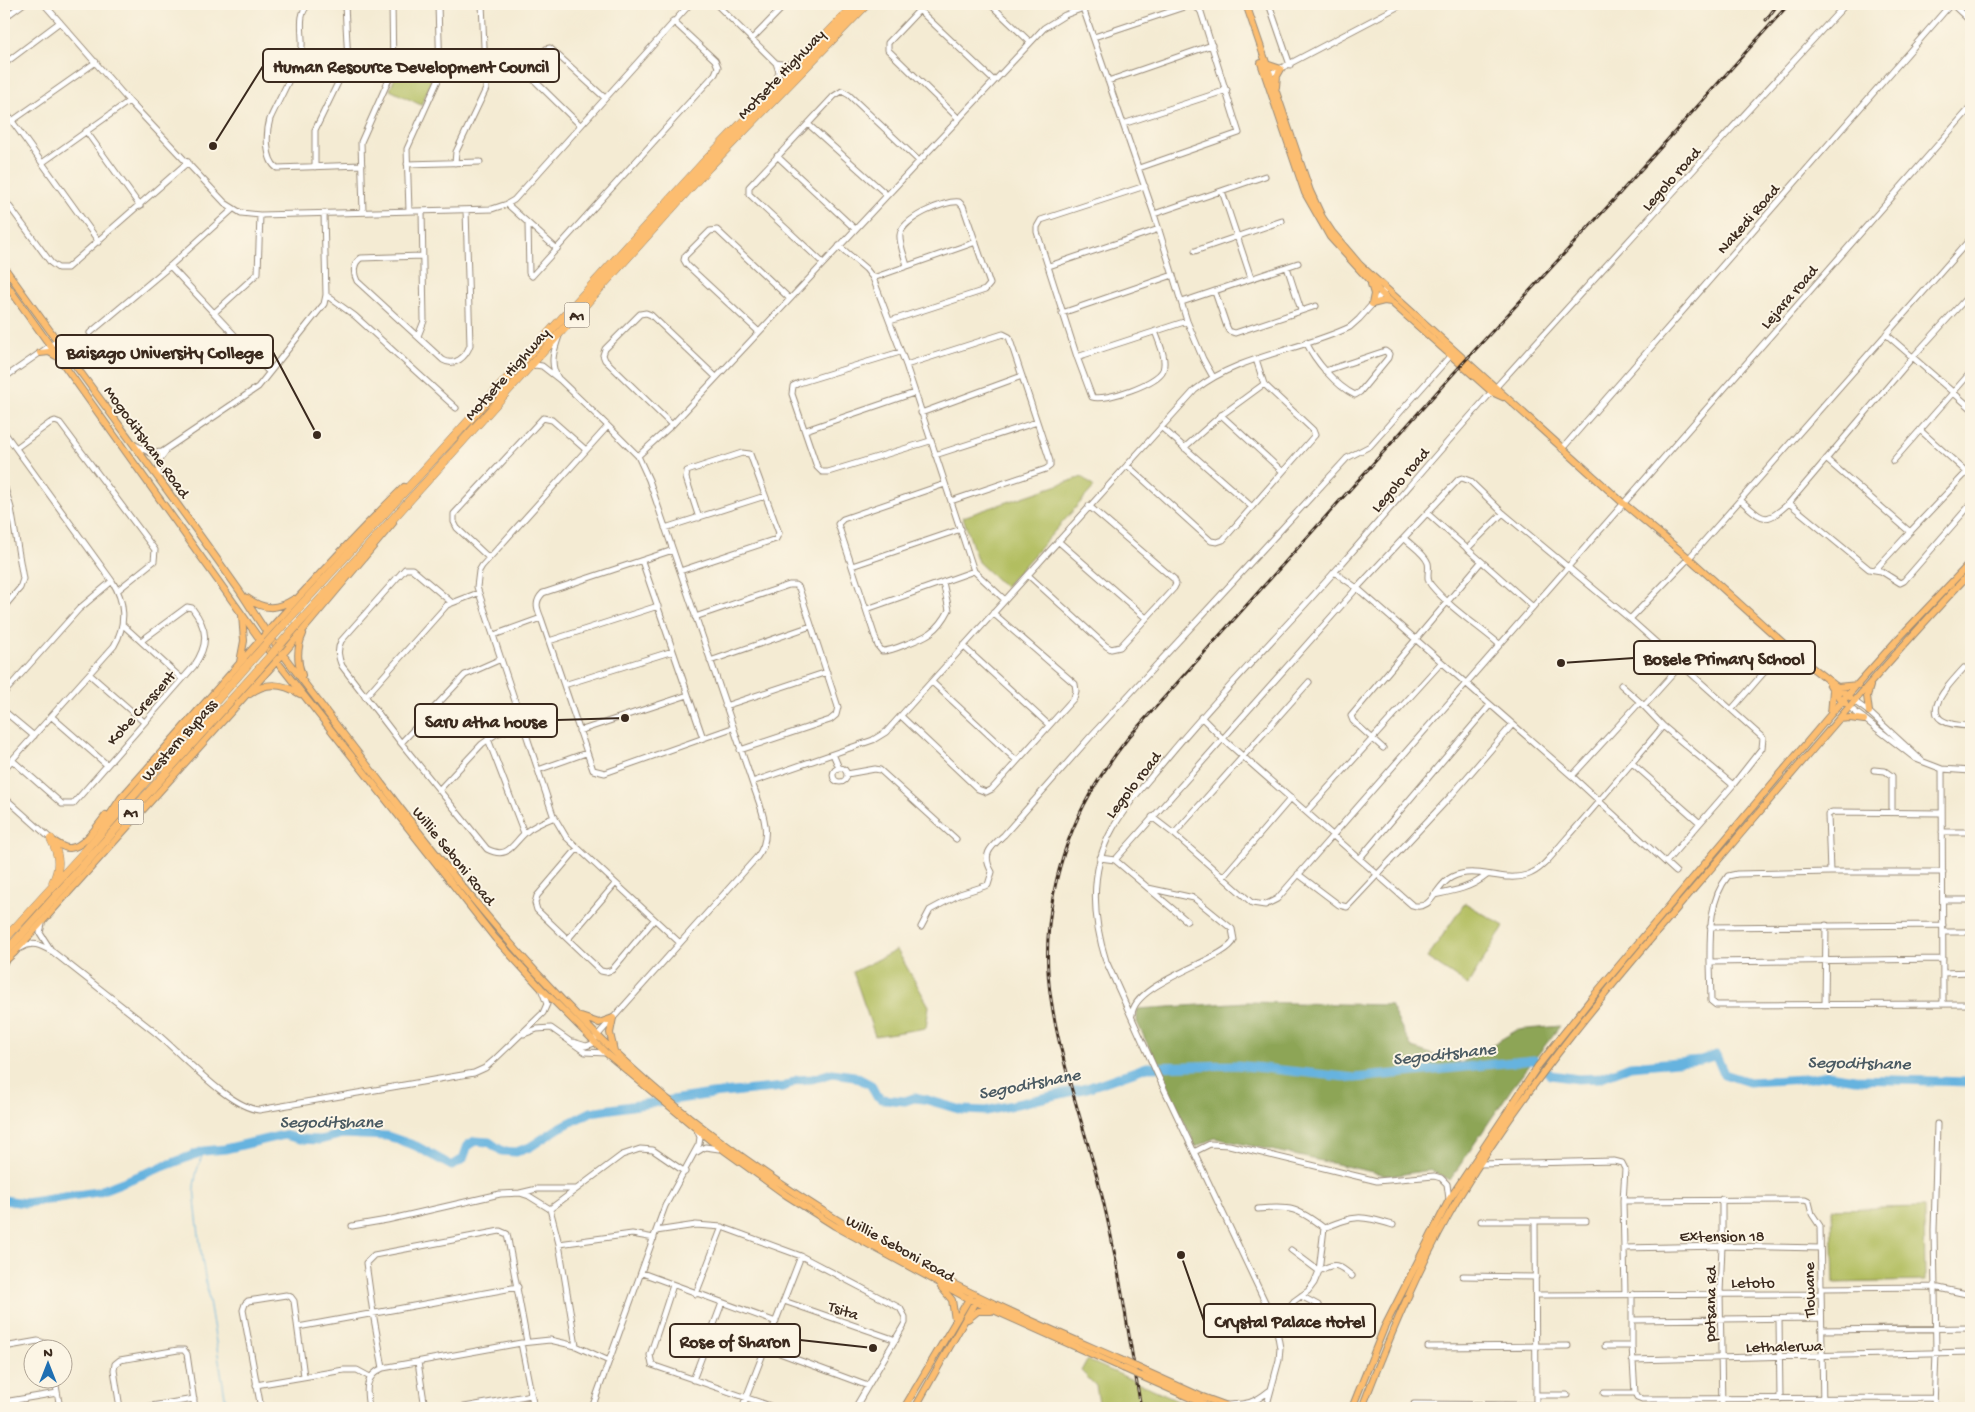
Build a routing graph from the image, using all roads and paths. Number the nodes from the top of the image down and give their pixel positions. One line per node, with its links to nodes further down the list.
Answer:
1 (23, 4): 25 (street)
2 (44, 4): 27 (street)
3 (367, 4): 21 (street)
4 (392, 4): 64 (street)
5 (438, 4): 63 (street)
6 (482, 4): 62 (street)
7 (690, 4): 28 (street)
8 (716, 4): 31 (street)
9 (856, 4): 34 (highway, Motsete Highway / A1)
10 (867, 4): 125 (highway, Motsete Highway / A1)
11 (925, 4): 24 (street)
12 (990, 4): 32 (street)
13 (1091, 4): 23 (street)
14 (1242, 4): 41 (main road)
15 (1246, 4): 38 (main road)
16 (1269, 4): 39 (street)
17 (1403, 4): 39 (street)
18 (1846, 4): 148 (street, Legolo road)
19 (1951, 4): 29 (street); 167 (street, Nakedi Road)
20 (1956, 4): 26 (street)
21 (345, 5): 65 (street); 65 (street)
22 (782, 5): 31 (street)
23 (1083, 8): 30 (street); 32 (street)
24 (919, 10): 42 (street); 51 (street)
25 (4, 18)
26 (1971, 18)
27 (60, 22): 35 (street); 37 (street)
28 (673, 22): 47 (street); 92 (street)
29 (1971, 22)
30 (1094, 37): 33 (street); 43 (street)
31 (752, 39): 36 (street)
32 (1030, 42): 42 (street)
33 (1212, 46): 43 (street); 45 (street)
34 (802, 59): 36 (street); 44 (highway, Motsete Highway / A1)
35 (96, 62): 48 (street); 52 (street)
36 (776, 63): 44 (street)
37 (4, 64)
38 (1266, 64): 40 (main road); 41 (main road)
39 (1290, 65): 40 (street)
40 (1282, 69): 41 (street); 46 (main road)
41 (1267, 76): 46 (main road); 70 (main road)
42 (994, 81): 51 (street)
43 (1108, 81): 54 (street)
44 (772, 90): 169 (highway, Motsete Highway / A1)
45 (1227, 90): 54 (street); 66 (street)
46 (1276, 93): 70 (main road)
47 (605, 98): 55 (street); 55 (street)
48 (129, 101): 56 (street); 59 (street)
49 (1971, 107): 183 (street, Lejara road)
50 (4, 110): 52 (street)
51 (958, 119): 58 (street)
52 (12, 121): 61 (street)
53 (808, 124): 57 (street); 58 (street); 71 (street)
54 (1123, 124): 66 (street)
55 (580, 125): 73 (street)
56 (86, 131): 61 (street); 74 (street)
57 (777, 156): 85 (street); 95 (street)
58 (919, 161): 71 (street)
59 (188, 162): 74 (street); 75 (street)
60 (480, 162): 62 (street)
61 (42, 163): 89 (street)
62 (455, 163): 63 (street)
63 (407, 164): 78 (street)
64 (362, 165): 65 (street); 79 (street)
65 (314, 166)
66 (1139, 168): 68 (street)
67 (1265, 176): 69 (street)
68 (1145, 186): 81 (street); 99 (street)
69 (1222, 192): 81 (street); 87 (street)
70 (1308, 192): 106 (main road); 107 (main road)
71 (887, 195): 85 (street)
72 (4, 199): 89 (street)
73 (507, 204): 77 (street); 84 (street)
74 (140, 206): 89 (street)
75 (233, 209): 82 (street); 97 (street)
76 (422, 210): 77 (street); 78 (street); 94 (street)
77 (466, 210): 126 (street)
78 (409, 211): 79 (street)
79 (364, 212): 80 (street)
80 (324, 213): 82 (street); 110 (street)
81 (1154, 214): 86 (street)
82 (260, 215): 117 (street)
83 (1282, 221): 87 (street)
84 (528, 224): 92 (street); 92 (street)
85 (855, 229): 91 (street)
86 (1159, 229): 99 (street); 102 (street)
87 (1237, 236): 93 (street); 104 (street)
88 (1971, 238): 124 (street)
89 (99, 242)
90 (976, 242): 98 (street); 98 (street); 120 (street)
91 (839, 246): 95 (street); 103 (street)
92 (557, 249)
93 (1195, 251)
94 (422, 256): 126 (street); 126 (street)
95 (823, 263): 111 (street)
96 (1298, 263): 101 (street)
97 (170, 266): 117 (street); 123 (street)
98 (907, 266): 103 (street)
99 (1049, 266): 118 (street)
100 (4, 267): 127 (main road, Mogoditshane Road)
101 (1287, 267): 104 (street); 116 (street)
102 (1173, 276): 112 (street); 118 (street)
103 (873, 278): 120 (street)
104 (1251, 278): 108 (street)
105 (4, 281): 129 (main road, Mogoditshane Road)
106 (1371, 282): 107 (main road); 114 (main road)
107 (1383, 291): 113 (main road); 114 (street); 148 (main road)
108 (1215, 292): 112 (street); 116 (street)
109 (1971, 293): 135 (street)
110 (326, 295): 140 (street); 151 (street)
111 (790, 299): 122 (street); 122 (street)
112 (1182, 302): 119 (street)
113 (1392, 302): 114 (main road); 132 (main road)
114 (1372, 304): 128 (street)
115 (1316, 306): 116 (street)
116 (1301, 310)
117 (214, 313): 140 (street)
118 (1062, 313): 133 (street)
119 (1187, 321): 121 (street); 144 (street)
120 (890, 322): 130 (street)
121 (1155, 331): 133 (street); 133 (street)
122 (759, 332): 143 (street)
123 (90, 333)
124 (1886, 334): 135 (street); 181 (street)
125 (559, 335): 138 (highway, Motsete Highway / A1); 146 (street)
126 (418, 336)
127 (57, 341): 129 (street); 163 (main road, Mogoditshane Road)
128 (1306, 342): 136 (street); 139 (street)
129 (50, 346): 131 (street); 134 (main road, Mogoditshane Road)
130 (900, 352): 137 (street); 159 (street)
131 (40, 353): 134 (main road); 145 (street)
132 (1452, 354): 148 (main road); 362 (street)
133 (1077, 357)
134 (59, 358): 227 (main road, Mogoditshane Road)
135 (1912, 358): 150 (street); 172 (street)
136 (1256, 360): 144 (street); 147 (street)
137 (906, 365): 142 (street); 149 (street)
138 (530, 367): 146 (street); 186 (highway, Motsete Highway / A1)
139 (1325, 371): 139 (street)
140 (270, 372): 166 (street)
141 (1971, 372): 150 (street)
142 (1022, 376): 153 (street); 155 (street)
143 (716, 377): 156 (street); 156 (street)
144 (1213, 377): 158 (street)
145 (4, 378)
146 (560, 380): 157 (street)
147 (1264, 384): 154 (street); 175 (street)
148 (1494, 390): 167 (main road); 209 (street, Legolo road)
149 (914, 393): 153 (street); 159 (street)
150 (1954, 393): 152 (street); 160 (street)
151 (456, 408)
152 (1971, 408)
153 (921, 413): 162 (street)
154 (1222, 415): 165 (street); 175 (street)
155 (1037, 422): 171 (street); 182 (street)
156 (672, 425): 170 (street)
157 (608, 426): 168 (street); 170 (street)
158 (1161, 427): 165 (street); 174 (street)
159 (806, 430): 162 (street)
160 (1920, 430): 173 (street); 176 (street)
161 (4, 432): 164 (street)
162 (930, 440): 171 (street)
163 (134, 445): 166 (street); 177 (main road, Mogoditshane Road)
164 (16, 448): 212 (street); 215 (street)
165 (1184, 448): 188 (street)
166 (168, 449): 177 (street)
167 (1562, 449): 183 (main road)
168 (586, 450): 199 (street); 199 (street)
169 (441, 451): 218 (main road); 232 (highway, Motsete Highway / A1)
170 (638, 456): 192 (street)
171 (935, 456): 178 (street)
172 (1826, 459): 184 (street); 194 (street)
173 (1894, 461)
174 (1127, 465): 187 (street); 188 (street)
175 (1282, 471): 188 (street)
176 (1969, 474): 194 (street)
177 (158, 477): 217 (main road, Mogoditshane Road)
178 (945, 484): 182 (street); 204 (street)
179 (4, 485): 223 (street)
180 (765, 496): 191 (street); 191 (street); 208 (street)
181 (1740, 500): 184 (street); 200 (street)
182 (951, 501): 193 (street)
183 (1623, 503): 200 (main road); 205 (street, Lejara road)
184 (1789, 503): 206 (street)
185 (1971, 504): 206 (street)
186 (405, 506): 234 (main road); 236 (highway, Motsete Highway / A1)
187 (1090, 506): 196 (street); 230 (street)
188 (1252, 507)
189 (1427, 513): 190 (street); 195 (street); 197 (street)
190 (1503, 513): 197 (street); 205 (street)
191 (699, 518): 192 (street)
192 (665, 528): 198 (street)
193 (961, 529): 204 (street); 207 (street)
194 (1910, 532): 206 (street)
195 (1404, 538): 214 (street); 221 (street)
196 (1058, 541): 211 (street); 230 (street)
197 (1467, 549): 202 (street)
198 (673, 550): 201 (street); 208 (street)
199 (489, 558): 216 (street)
200 (1689, 558): 231 (street); 245 (main road)
201 (642, 561): 222 (street); 229 (street)
202 (1482, 562): 221 (street); 224 (street)
203 (1971, 562): 265 (main road)
204 (852, 566): 225 (street)
205 (1568, 566): 224 (street, Lejara road); 231 (street)
206 (1875, 570)
207 (974, 571): 213 (street); 219 (street)
208 (680, 572): 228 (street)
209 (1334, 572): 214 (street); 283 (street, Legolo road)
210 (1971, 572): 258 (main road)
211 (1028, 575): 219 (street); 230 (street)
212 (112, 580): 215 (street); 267 (street)
213 (943, 582): 225 (street); 225 (street)
214 (1357, 588): 240 (street); 296 (street)
215 (118, 590): 233 (street)
216 (478, 593): 220 (street); 238 (street)
217 (242, 594): 218 (main road); 237 (main road, Mogoditshane Road)
218 (302, 594): 237 (main road)
219 (1005, 600): 226 (street)
220 (451, 602): 270 (street); 270 (street)
221 (1448, 602): 240 (street); 243 (street)
222 (658, 606): 239 (street); 246 (street)
223 (4, 607)
224 (1533, 607): 243 (street, Lejara road)
225 (867, 609)
226 (993, 613): 244 (street); 288 (street)
227 (242, 614): 241 (main road, Mogoditshane Road); 253 (main road)
228 (695, 617): 235 (street); 250 (street)
229 (541, 618): 238 (street); 239 (street)
230 (1146, 618)
231 (1630, 619): 252 (street)
232 (284, 624): 337 (highway, Western Bypass / A1, bridge)
233 (123, 625): 242 (street); 256 (street)
234 (307, 626): 247 (main road); 259 (main road)
235 (811, 626): 250 (street); 255 (street)
236 (292, 632): 371 (highway, Western Bypass / A1, bridge)
237 (267, 633): 241 (main road); 247 (main road, Willie Seboni Road)
238 (494, 635): 248 (street)
239 (549, 640): 263 (street)
240 (1416, 640): 251 (street); 297 (street)
241 (261, 641): 249 (main road, Willie Seboni Road); 253 (main road)
242 (141, 642): 257 (street); 257 (street, Kobe Crescent)
243 (1499, 644): 262 (street, Lejara road)
244 (963, 646): 260 (street); 288 (street)
245 (1787, 646): 266 (main road); 277 (street)
246 (673, 651): 263 (street); 268 (street)
247 (283, 654): 249 (main road); 259 (main road, Willie Seboni Road)
248 (501, 660): 287 (street); 299 (street)
249 (277, 661): 269 (main road, Willie Seboni Road); 272 (main road)
250 (710, 661): 276 (street)
251 (1441, 663): 262 (street); 297 (street)
252 (1681, 665): 273 (street); 277 (street)
253 (239, 666): 322 (main road)
254 (1964, 668): 291 (street)
255 (827, 672): 276 (street); 301 (street)
256 (89, 674): 282 (street); 286 (street)
257 (182, 679): 286 (street, Kobe Crescent)
258 (1873, 680): 274 (main road); 279 (main road)
259 (304, 681): 382 (main road, Willie Seboni Road)
260 (932, 682): 281 (street); 306 (street)
261 (1309, 682): 304 (street)
262 (1465, 683): 275 (street); 335 (street, Lejara road)
263 (564, 685): 293 (street)
264 (1621, 685): 273 (street)
265 (1858, 685): 266 (main road); 271 (main road)
266 (1835, 688): 271 (main road); 280 (main road)
267 (4, 693)
268 (688, 695): 293 (street); 295 (street)
269 (306, 697): 272 (main road); 378 (main road, Willie Seboni Road)
270 (365, 697): 299 (street)
271 (1846, 698): 274 (main road); 280 (main road)
272 (239, 703): 357 (main road)
273 (1642, 704): 290 (street); 317 (street)
274 (1852, 704): 279 (street); 284 (main road); 285 (street)
275 (1490, 705): 289 (street); 341 (street)
276 (725, 706): 292 (street)
277 (1732, 710): 319 (street)
278 (4, 711): 294 (street)
279 (1869, 712): 307 (street)
280 (1831, 714): 387 (main road)
281 (901, 716): 303 (street); 306 (street)
282 (52, 717): 294 (street); 309 (street)
283 (1201, 717): 296 (street); 340 (street, Legolo road)
284 (1839, 719): 285 (main road); 387 (main road)
285 (1864, 720): 307 (street)
286 (144, 722): 309 (street, Kobe Crescent)
287 (523, 725): 298 (street); 313 (street)
288 (1049, 725): 306 (street)
289 (1512, 725): 317 (street); 347 (street)
290 (1663, 726): 308 (street); 319 (street)
291 (1971, 726)
292 (732, 728): 295 (street); 301 (street)
293 (579, 731): 302 (street)
294 (34, 736): 305 (street)
295 (703, 738): 302 (street)
296 (1222, 738): 304 (street); 329 (street)
297 (1372, 739): 300 (street); 325 (street)
298 (488, 740): 320 (street); 333 (street)
299 (400, 743): 320 (street)
300 (1383, 748)
301 (740, 750): 318 (street)
302 (586, 753): 313 (street)
303 (833, 754): 310 (street); 318 (street)
304 (1242, 756): 323 (street); 334 (street)
305 (12, 760): 309 (street, Kobe Crescent); 311 (street)
306 (1017, 761)
307 (1922, 762): 312 (street)
308 (1632, 763): 324 (street); 330 (street)
309 (106, 764)
310 (838, 768): 316 (street); 316 (street)
311 (4, 769)
312 (1942, 769): 315 (street); 327 (street)
313 (538, 770): 328 (street)
314 (1874, 770): 326 (street)
315 (1971, 770)
316 (847, 774): 338 (street)
317 (1572, 776): 324 (street)
318 (752, 782): 368 (street)
319 (1733, 785): 330 (street)
320 (439, 790): 333 (street)
321 (4, 797): 336 (street)
322 (122, 798): 336 (main road); 337 (main road)
323 (1291, 798): 325 (street); 350 (street)
324 (1599, 802): 343 (street); 349 (street)
325 (1307, 811): 335 (street)
326 (1892, 812): 327 (street); 345 (street)
327 (1942, 813): 331 (street)
328 (554, 817): 333 (street); 339 (street)
329 (1152, 817): 334 (street); 342 (street)
330 (1700, 823): 343 (street)
331 (1942, 832): 332 (street); 346 (street)
332 (1971, 832)
333 (524, 833)
334 (1174, 834): 350 (street)
335 (1333, 834): 341 (street); 348 (street, Lejara road)
336 (51, 839): 353 (highway)
337 (95, 839): 353 (highway, Western Bypass / A1)
338 (956, 839)
339 (577, 849): 351 (street); 366 (street)
340 (1100, 858): 342 (street); 384 (street, Legolo road)
341 (1360, 858): 347 (street)
342 (1115, 860): 352 (street)
343 (1666, 862): 344 (street)
344 (1676, 872)
345 (1830, 872): 346 (street); 363 (street)
346 (1943, 872): 355 (street)
347 (1377, 873): 348 (street); 354 (street)
348 (1298, 874): 350 (street, Lejara road)
349 (1487, 874): 354 (street); 354 (street)
350 (1222, 877)
351 (615, 884): 358 (street); 366 (street)
352 (1148, 888): 359 (street); 384 (street)
353 (48, 890): 367 (highway, Western Bypass / A1)
354 (1434, 896)
355 (1943, 900): 356 (street); 361 (street)
356 (1971, 900)
357 (45, 919): 369 (street); 370 (main road)
358 (654, 920): 366 (street); 368 (street)
359 (1187, 922)
360 (1826, 925): 361 (street); 363 (street); 372 (street)
361 (1943, 925): 364 (street)
362 (921, 927)
363 (1710, 927): 375 (street)
364 (1943, 932): 365 (street); 373 (street)
365 (1971, 932)
366 (568, 939)
367 (4, 940)
368 (680, 943): 383 (street)
369 (53, 952): 370 (street); 385 (street)
370 (14, 953): 374 (main road)
371 (4, 954)
372 (1826, 960): 373 (street); 375 (street); 381 (street)
373 (1943, 960): 377 (street)
374 (4, 962)
375 (1710, 962): 381 (street)
376 (1971, 972): 377 (street)
377 (1943, 973): 379 (street)
378 (540, 988): 385 (street); 386 (main road, Willie Seboni Road)
379 (1943, 1004): 380 (street); 381 (street)
380 (1971, 1004)
381 (1825, 1005)
382 (576, 1014): 383 (main road); 386 (main road, Willie Seboni Road)
383 (613, 1018): 386 (street); 390 (main road)
384 (1132, 1018): 398 (street, Legolo road)
385 (519, 1036): 388 (street)
386 (596, 1038): 388 (street); 389 (main road, Willie Seboni Road); 390 (main road, Willie Seboni Road)
387 (1565, 1038): 391 (main road)
388 (573, 1042): 389 (street)
389 (606, 1053): 392 (main road, Willie Seboni Road)
390 (615, 1053): 392 (main road, Willie Seboni Road)
391 (1540, 1069): 399 (main road); 404 (main road)
392 (639, 1078): 393 (main road)
393 (686, 1117): 395 (main road, Willie Seboni Road); 440 (main road, Willie Seboni Road)
394 (1937, 1124): 430 (street)
395 (697, 1129): 396 (main road, Willie Seboni Road); 397 (street)
396 (725, 1151): 397 (street); 428 (main road, Willie Seboni Road)
397 (696, 1152): 400 (street)
398 (1194, 1152): 404 (street); 453 (street, Legolo road)
399 (1480, 1164): 405 (street); 521 (main road)
400 (685, 1172): 401 (street); 415 (street)
401 (577, 1189): 402 (street); 406 (street)
402 (520, 1193): 406 (street); 412 (street)
403 (1722, 1199): 405 (street); 418 (street, potsana Rd); 420 (street, Tlowane)
404 (1449, 1200): 520 (main road)
405 (1624, 1201): 419 (street)
406 (550, 1209): 417 (street)
407 (1258, 1209): 414 (street)
408 (1481, 1221): 409 (street)
409 (1535, 1221): 410 (street); 427 (street)
410 (1586, 1222)
411 (1393, 1225): 414 (street)
412 (352, 1226)
413 (722, 1227): 415 (street); 422 (street); 433 (street)
414 (1324, 1228): 423 (street)
415 (656, 1231): 416 (street)
416 (654, 1238): 417 (street); 424 (street)
417 (559, 1244): 462 (street)
418 (1722, 1246): 419 (street, Extension 18); 420 (street, Extension 18); 436 (street, potsana Rd)
419 (1624, 1248): 434 (street)
420 (1820, 1248): 432 (street, Tlowane)
421 (1291, 1250): 423 (street)
422 (801, 1256): 441 (street); 458 (street)
423 (1319, 1271): 425 (street); 439 (street)
424 (642, 1273): 429 (street); 476 (street)
425 (1352, 1276)
426 (1463, 1276): 427 (street)
427 (1536, 1277): 437 (street)
428 (936, 1283): 440 (main road, Willie Seboni Road); 450 (main road)
429 (673, 1285): 433 (street); 481 (street)
430 (1934, 1286): 432 (street, Letoto); 438 (street, Letoto); 455 (street)
431 (518, 1287): 444 (street); 444 (street); 459 (street)
432 (1821, 1291): 436 (street, Letoto); 445 (street, Tlowane)
433 (696, 1294): 442 (street)
434 (1625, 1294): 435 (street, Letoto); 437 (street, Letoto)
435 (1632, 1294): 436 (street, Letoto); 448 (street)
436 (1720, 1294): 446 (street, potsana Rd)
437 (1536, 1295): 463 (street)
438 (1971, 1295)
439 (1301, 1296): 451 (street); 453 (street)
440 (974, 1298): 443 (main road, Willie Seboni Road); 450 (main road); 452 (main road); 500 (main road, Willie Seboni Road, bridge)
441 (784, 1301): 449 (street); 458 (street, Tsita)
442 (722, 1303): 449 (street); 481 (street)
443 (997, 1312): 452 (main road); 517 (main road, Willie Seboni Road, bridge)
444 (373, 1313): 454 (street); 478 (street)
445 (1822, 1318): 447 (street); 457 (street, Tlowane)
446 (1720, 1319): 447 (street); 448 (street); 474 (street, potsana Rd)
447 (1779, 1319): 473 (street)
448 (1632, 1320): 466 (street)
449 (776, 1322): 469 (street)
450 (955, 1322): 515 (main road)
451 (1323, 1322)
452 (964, 1323): 516 (main road)
453 (1276, 1325): 485 (street, Legolo road)
454 (298, 1327): 479 (street); 482 (street)
455 (1935, 1327): 456 (street); 457 (street); 470 (street)
456 (1971, 1328)
457 (1822, 1330): 472 (street, Tlowane)
458 (896, 1340): 483 (street)
459 (527, 1342): 460 (street); 462 (street)
460 (521, 1343): 477 (street); 489 (street)
461 (22, 1344): 467 (street)
462 (576, 1346): 476 (street)
463 (1536, 1346): 464 (street); 468 (street); 490 (street)
464 (1568, 1346)
465 (1605, 1346): 466 (street)
466 (1632, 1346): 475 (street)
467 (4, 1347)
468 (1428, 1347)
469 (766, 1348): 483 (street); 492 (street)
470 (1936, 1352): 471 (street, Lethalerwa); 472 (street, Lethalerwa); 493 (street)
471 (1971, 1352)
472 (1822, 1357): 473 (street, Lethalerwa); 497 (street, Tlowane)
473 (1779, 1358): 474 (street, Lethalerwa); 496 (street)
474 (1720, 1359): 475 (street, Lethalerwa); 495 (street, potsana Rd)
475 (1632, 1360): 486 (street)
476 (609, 1361): 511 (street)
477 (418, 1362): 478 (street); 508 (street)
478 (382, 1368): 480 (street)
479 (304, 1376): 480 (street); 482 (street)
480 (370, 1377): 507 (street)
481 (693, 1380): 492 (street)
482 (256, 1385): 506 (street)
483 (868, 1386): 514 (street)
484 (57, 1390): 487 (street)
485 (1269, 1391): 500 (street); 519 (street, Legolo road)
486 (1635, 1393): 488 (street); 495 (street)
487 (58, 1394): 498 (street); 502 (street)
488 (1604, 1394)
489 (531, 1395): 509 (street); 510 (street)
490 (1536, 1395): 491 (street); 501 (street)
491 (1567, 1395)
492 (746, 1398): 512 (street); 513 (street)
493 (1934, 1398): 497 (street); 524 (street)
494 (194, 1399): 503 (street); 504 (street); 505 (street)
495 (1722, 1399): 496 (street); 522 (street, potsana Rd)
496 (1780, 1399): 497 (street)
497 (1823, 1399): 523 (street, Tlowane)
498 (4, 1402)
499 (1414, 1404): 501 (street)
500 (1224, 1405): 518 (main road)
501 (1536, 1407)
502 (60, 1408)
503 (120, 1408)
504 (139, 1408)
505 (196, 1408)
506 (261, 1408)
507 (369, 1408)
508 (425, 1408)
509 (459, 1408)
510 (534, 1408)
511 (592, 1408)
512 (742, 1408)
513 (776, 1408)
514 (855, 1408)
515 (904, 1408)
516 (914, 1408)
517 (1214, 1408)
518 (1233, 1408)
519 (1266, 1408)
520 (1352, 1408)
521 (1362, 1408)
522 (1722, 1408)
523 (1823, 1408)
524 (1934, 1408)

